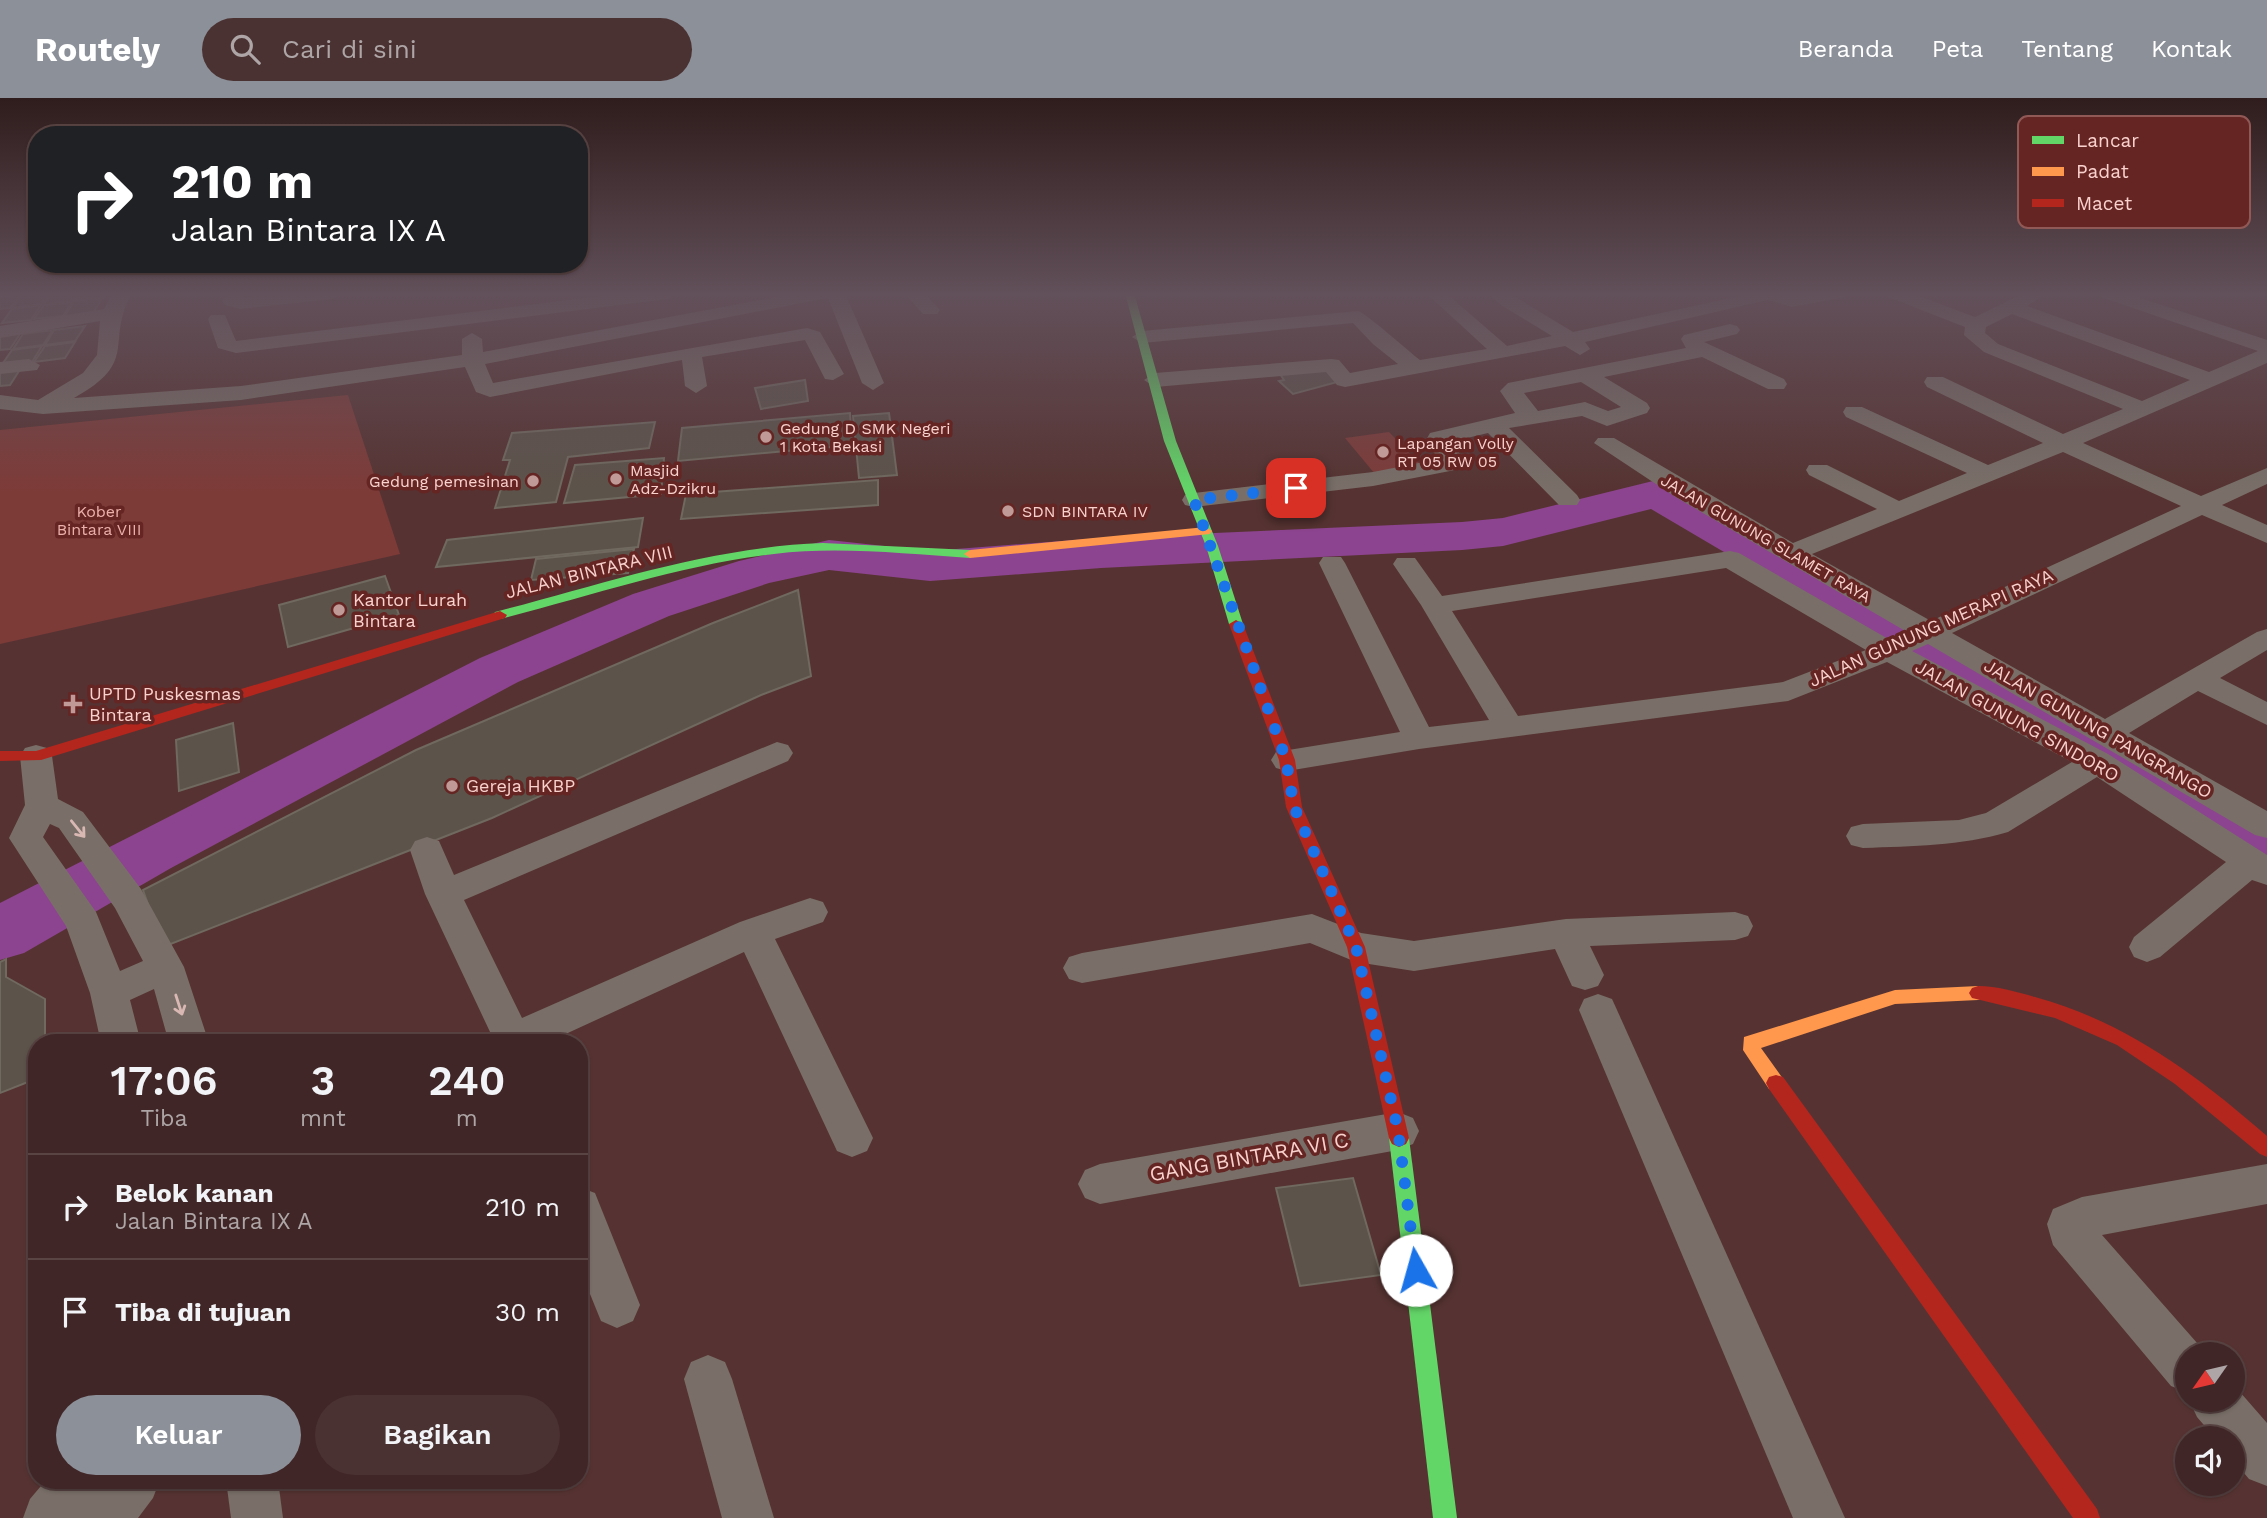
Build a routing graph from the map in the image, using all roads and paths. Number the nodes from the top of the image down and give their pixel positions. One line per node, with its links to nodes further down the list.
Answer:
1 (106, 359): 29 (street)
2 (477, 359): 16 (street)
3 (654, 359): 16 (street)
4 (692, 359): 27 (street)
5 (825, 359): 21 (street)
6 (863, 359): 25 (street)
7 (1149, 359): 22 (street)
8 (1402, 359): 19 (street)
9 (1465, 359): 19 (street)
10 (1586, 359): 20 (street)
11 (1659, 359): 20 (street)
12 (1725, 359): 26 (street)
13 (2019, 359): 30 (street)
14 (2154, 359): 23 (street)
15 (2257, 359): 23 (street)
16 (473, 360): 29 (street)
17 (29, 365): 18 (street)
18 (0, 368)
19 (1412, 368): 22 (street)
20 (1595, 372): 32 (street); 32 (street)
21 (833, 374)
22 (1156, 380): 39 (street)
23 (2210, 380): 30 (street)
24 (1935, 382): 35 (street)
25 (873, 383)
26 (1776, 384)
27 (696, 386)
28 (0, 402): 29 (street)
29 (43, 407)
30 (2142, 409): 35 (street)
31 (1854, 412): 37 (street)
32 (1524, 417): 33 (street)
33 (1492, 424): 39 (street); 40 (street)
34 (1606, 443): 45 (street, JALAN GUNUNG SLAMET RAYA)
35 (2063, 443): 37 (street); 41 (street)
36 (1818, 470): 42 (street)
37 (1989, 474): 42 (street)
38 (2267, 475): 41 (street, JALAN GUNUNG MERAPI RAYA)
39 (1194, 500): 44 (street)
40 (1568, 500)
41 (2200, 506): 43 (street); 50 (street, JALAN GUNUNG MERAPI RAYA)
42 (1898, 510): 45 (street)
43 (2267, 535)
44 (1209, 538): 58 (street, JALAN BINTARA VIII); 59 (street)
45 (1792, 553): 50 (street, JALAN GUNUNG SLAMET RAYA)
46 (1332, 564): 54 (street)
47 (1406, 564): 48 (street)
48 (1435, 605): 50 (street, JALAN GUNUNG SINDORO); 53 (street)
49 (2267, 638): 51 (street)
50 (1908, 641): 53 (street, JALAN GUNUNG MERAPI RAYA); 55 (street, JALAN GUNUNG PANGRANGO); 55 (street, JALAN GUNUNG SINDORO)
51 (2198, 678): 52 (street); 55 (street)
52 (2267, 715)
53 (1509, 727): 54 (street, JALAN GUNUNG MERAPI RAYA)
54 (1419, 739): 59 (street, JALAN GUNUNG MERAPI RAYA)
55 (2101, 747): 61 (street, JALAN GUNUNG PANGRANGO); 62 (street); 64 (street, JALAN GUNUNG SINDORO)
56 (777, 753): 65 (street)
57 (0, 756): 58 (street, JALAN BINTARA VIII)
58 (36, 756): 60 (street)
59 (1286, 760): 70 (street)
60 (42, 805): 72 (street, one-way to 72); 74 (street)
61 (2267, 826)
62 (1863, 836)
63 (427, 850): 65 (street)
64 (2259, 867): 71 (street)
65 (443, 894): 77 (street)
66 (810, 912): 68 (street)
67 (1735, 926): 69 (street)
68 (753, 932): 78 (street); 80 (street)
69 (1566, 933): 70 (street); 98 (street)
70 (1356, 947): 73 (street); 79 (street)
71 (2147, 947)
72 (165, 967): 74 (street); 76 (street, one-way to 76)
73 (1082, 968)
74 (109, 993): 75 (street)
75 (119, 1034)
76 (187, 1034)
77 (507, 1034)
78 (529, 1034)
79 (1398, 1130): 82 (street, GANG BINTARA VI C); 97 (street)
80 (852, 1138)
81 (2267, 1148): 99 (street)
82 (1100, 1184)
83 (2267, 1184): 86 (street)
84 (588, 1232): 85 (street)
85 (617, 1305)
86 (2175, 1354)
87 (708, 1379): 96 (street)
88 (2224, 1412): 89 (street)
89 (2267, 1461)
90 (73, 1489): 93 (street)
91 (128, 1489): 94 (street)
92 (253, 1489): 95 (street)
93 (49, 1518)
94 (106, 1518)
95 (257, 1518)
96 (748, 1518)
97 (1445, 1518)
98 (1819, 1518)
99 (2088, 1518)

